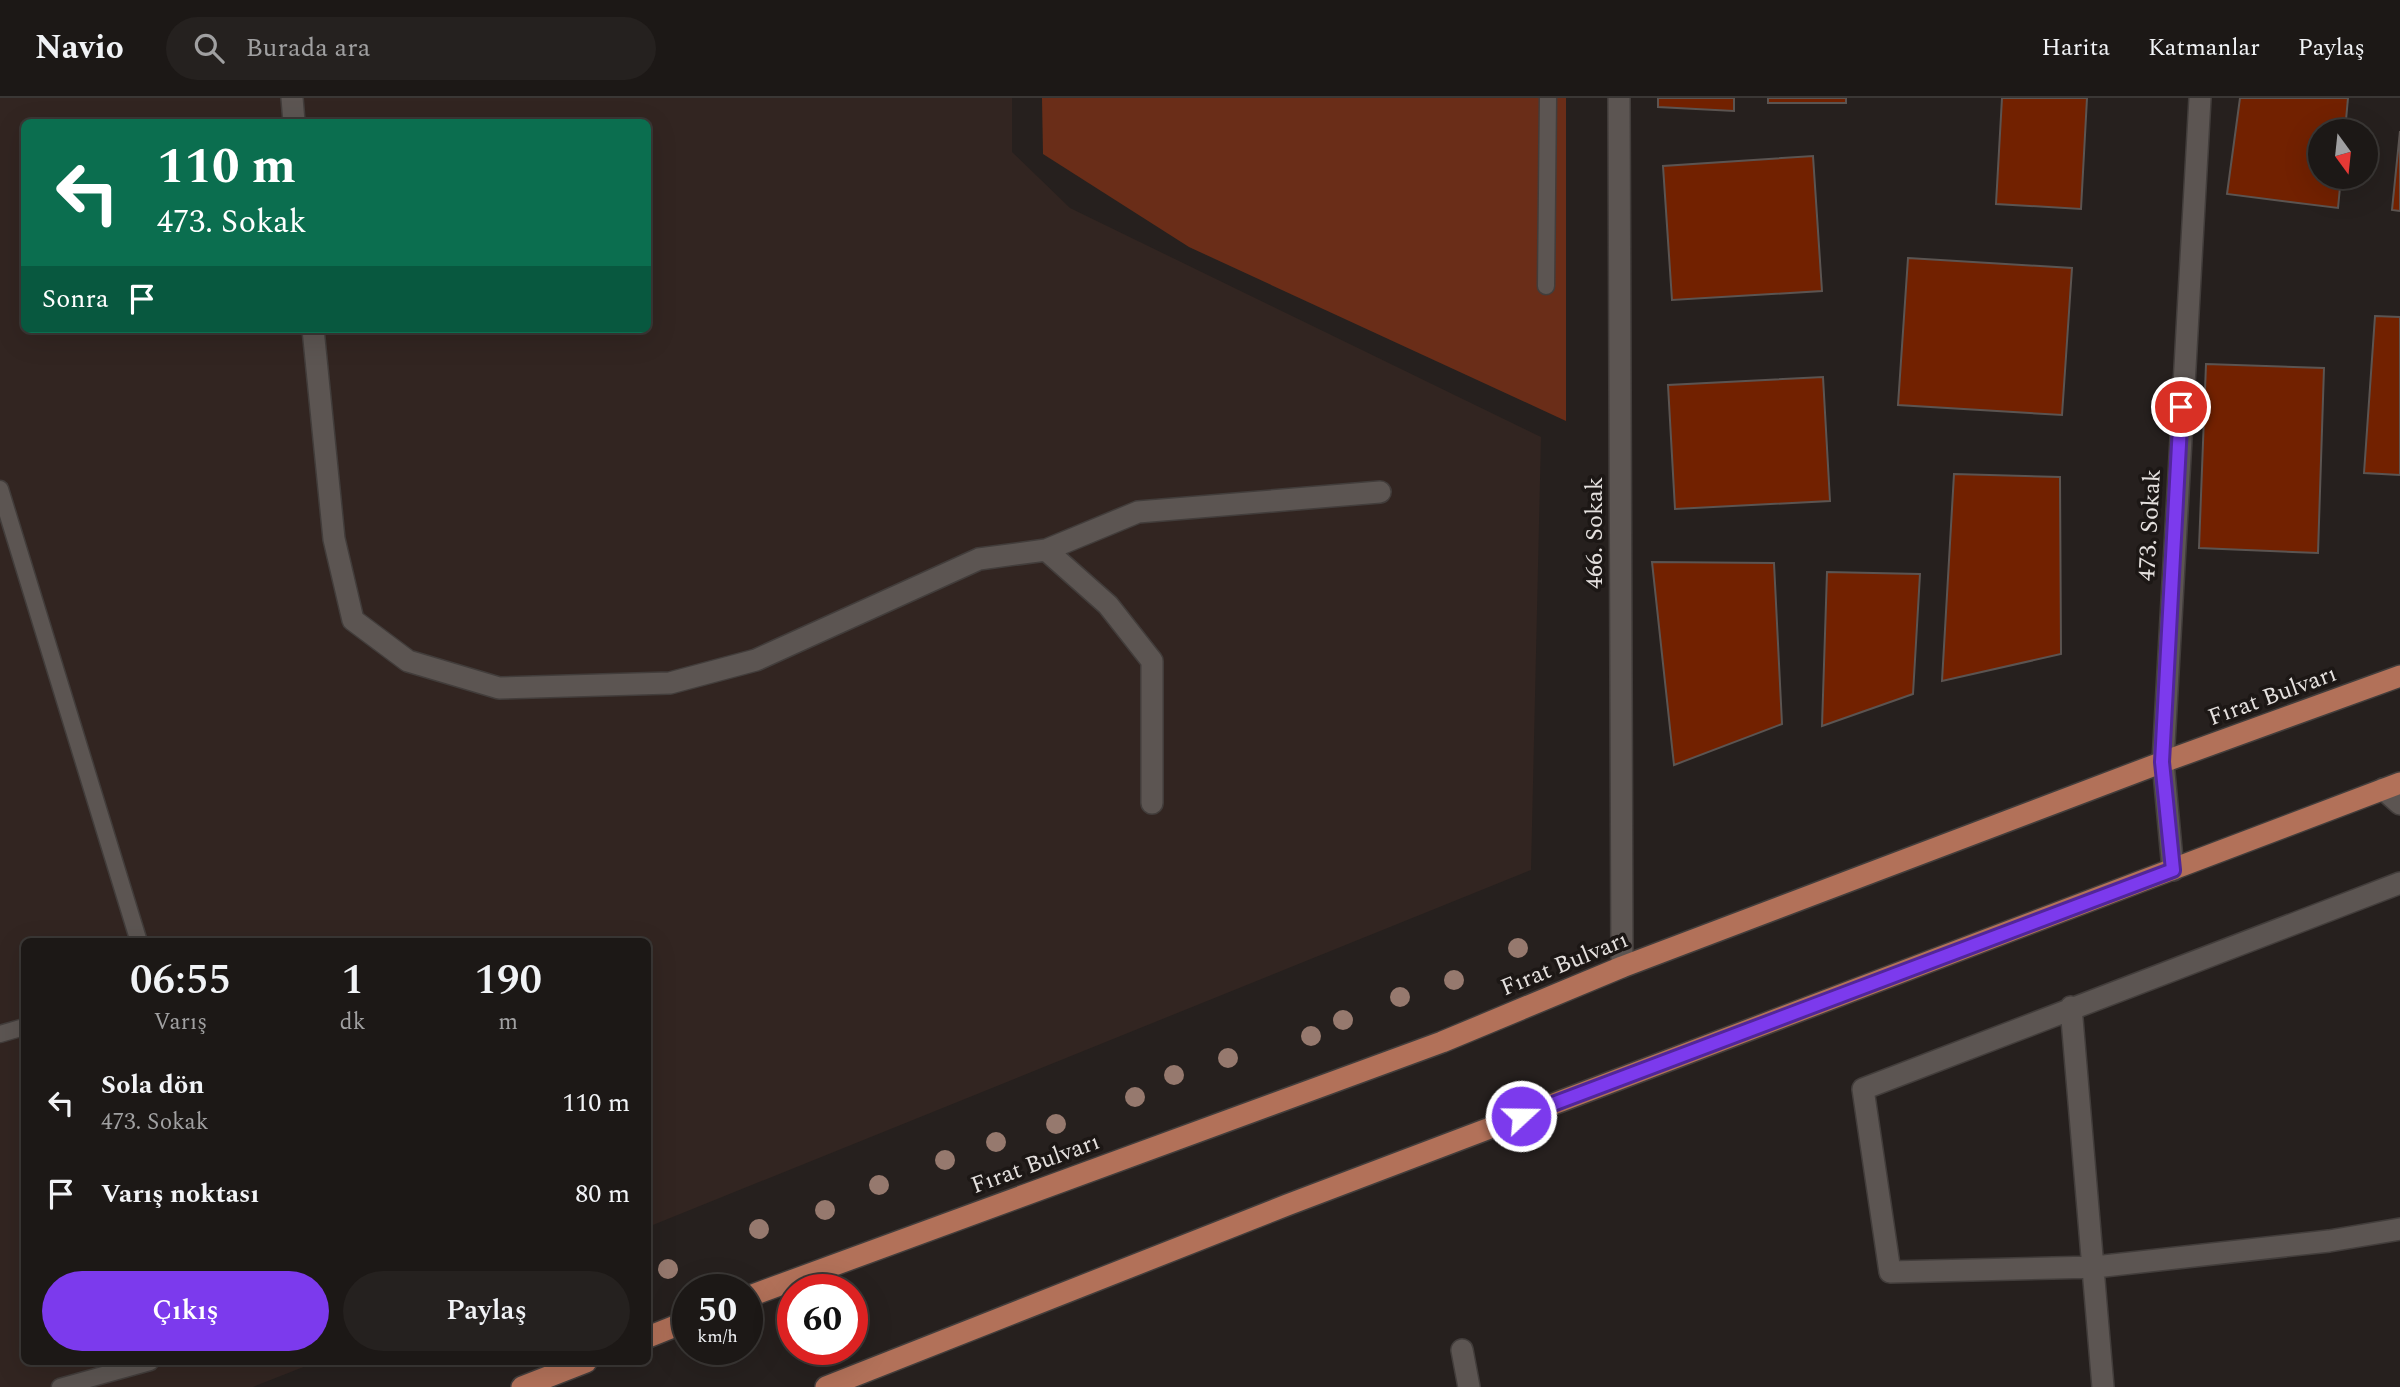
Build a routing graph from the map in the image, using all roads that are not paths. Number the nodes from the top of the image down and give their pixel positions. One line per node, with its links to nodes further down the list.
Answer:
1 (292, 98): 5 (street)
2 (1548, 98): 6 (lane)
3 (1619, 98): 19 (street, 466. Sokak)
4 (2200, 98): 12 (street, 473. Sokak)
5 (294, 119)
6 (1546, 286)
7 (313, 333): 10 (street)
8 (0, 489): 18 (lane)
9 (1380, 492): 10 (street)
10 (1046, 550): 14 (street)
11 (2400, 676): 12 (main road, Fırat Bulvarı)
12 (2162, 762): 16 (street, 473. Sokak); 19 (main road, Fırat Bulvarı)
13 (2392, 786): 15 (street); 16 (main road)
14 (1152, 803)
15 (2400, 804)
16 (2173, 870): 33 (main road)
17 (2400, 883): 20 (street)
18 (138, 938)
19 (1622, 967): 25 (main road, Fırat Bulvarı)
20 (2071, 1007): 24 (street); 24 (street)
21 (21, 1028): 22 (lane)
22 (0, 1034)
23 (2400, 1229): 24 (street)
24 (2095, 1267): 35 (street)
25 (763, 1291)
26 (672, 1327): 27 (main road)
27 (651, 1336)
28 (1462, 1350): 34 (street)
29 (139, 1365): 31 (lane)
30 (578, 1365): 32 (main road)
31 (60, 1387)
32 (522, 1387)
33 (826, 1387)
34 (1469, 1387)
35 (2103, 1387)

